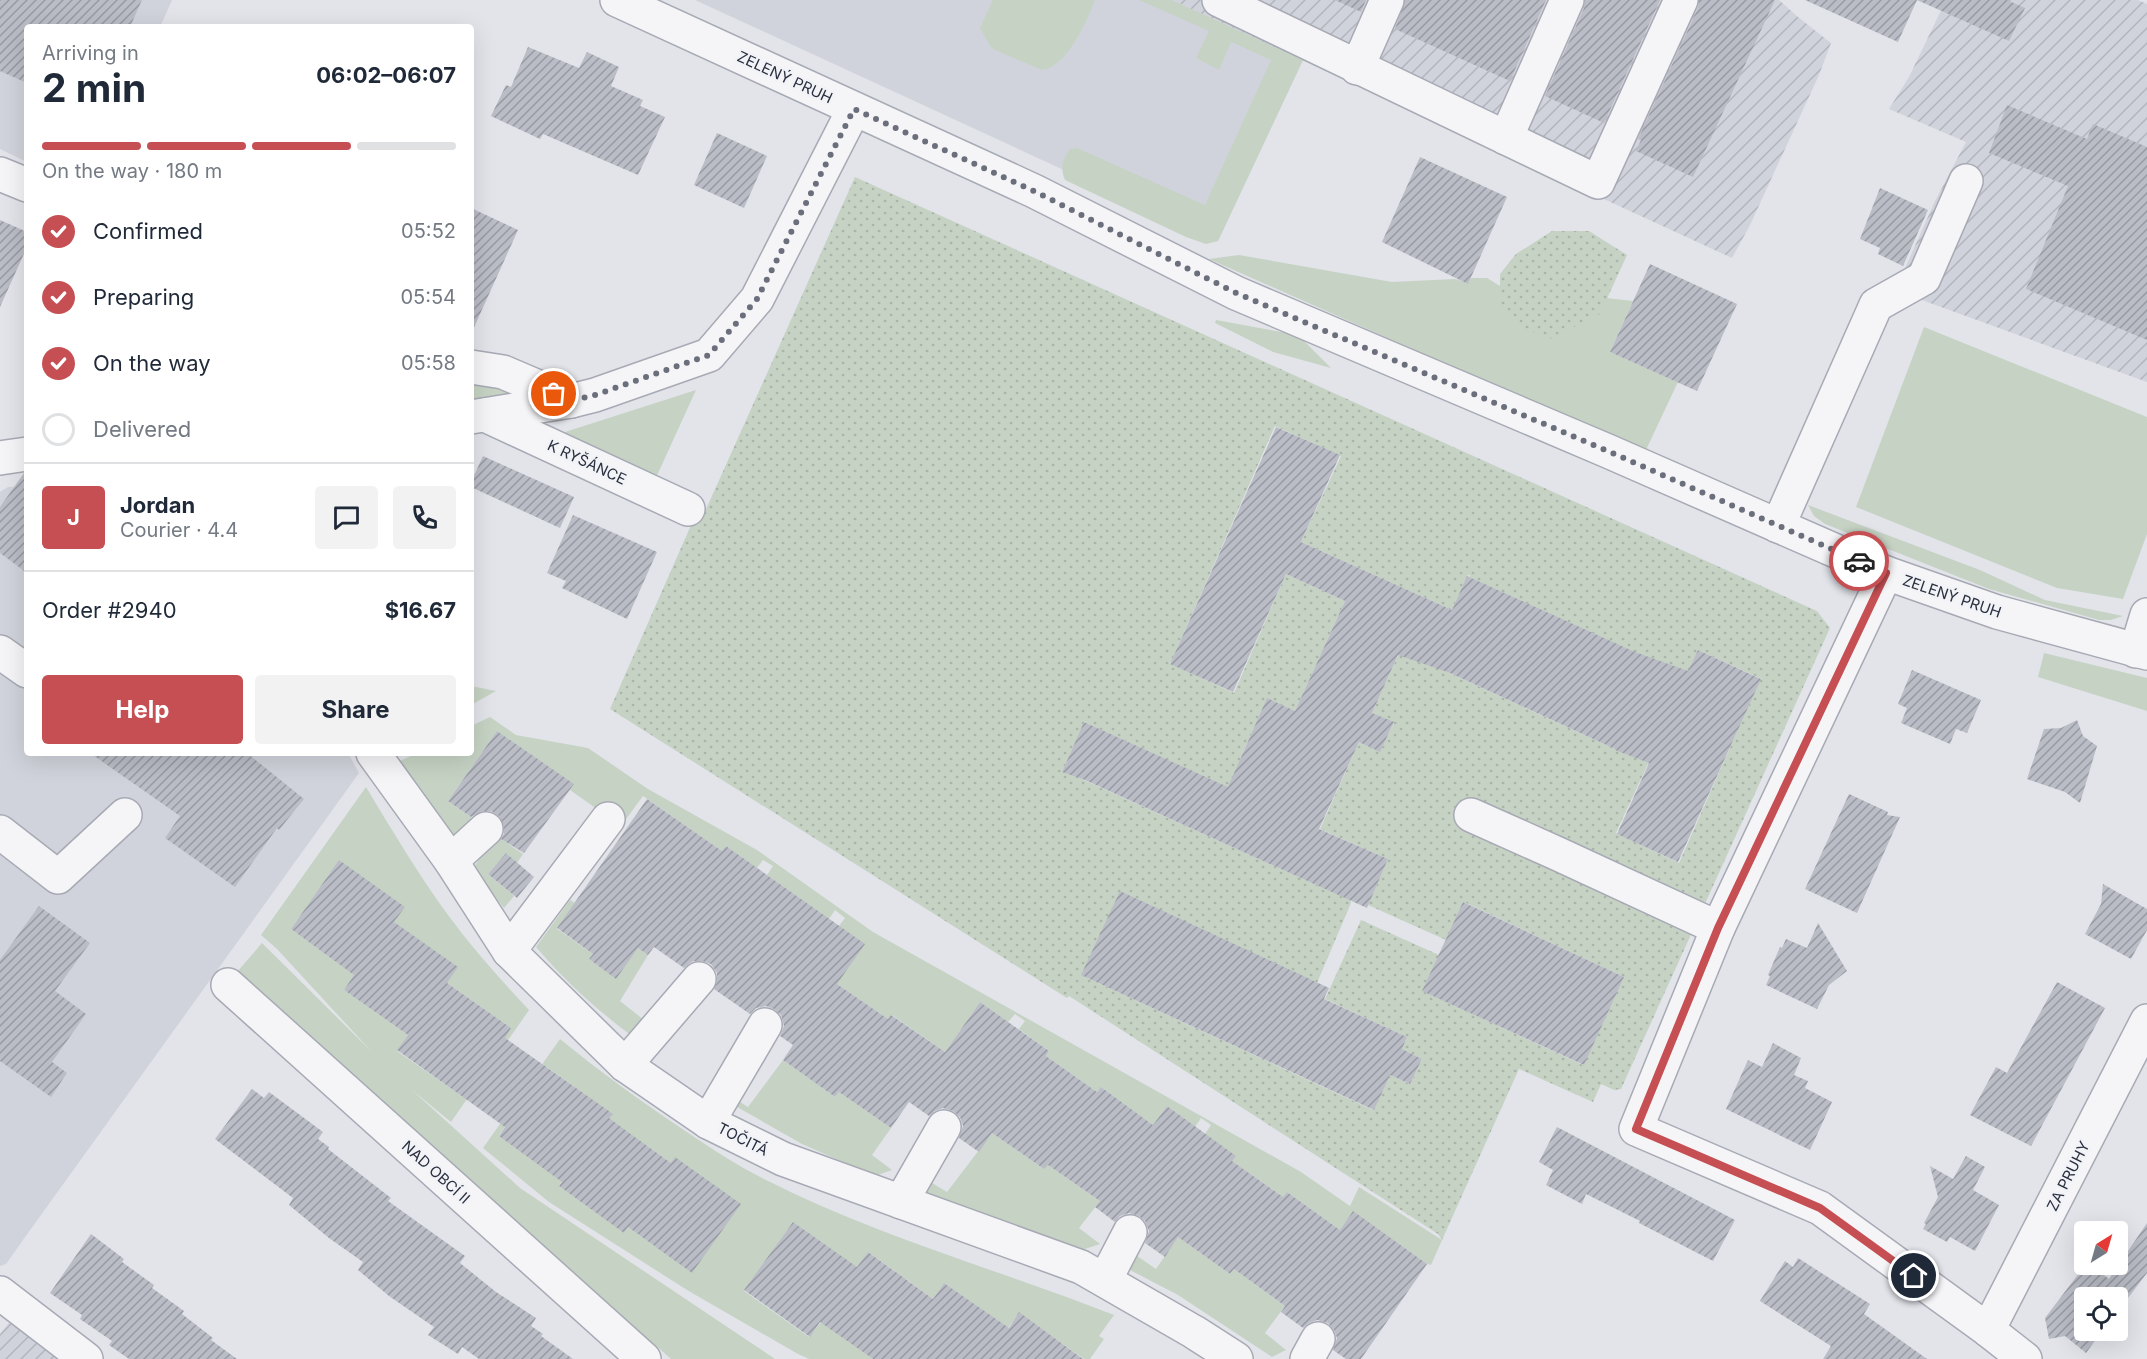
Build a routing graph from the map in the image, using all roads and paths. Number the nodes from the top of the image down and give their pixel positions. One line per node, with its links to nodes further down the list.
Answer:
1 (617, 0): 7 (street, ZELENÝ PRUH)
2 (1219, 0): 6 (street)
3 (1387, 0): 6 (street)
4 (1567, 0): 8 (street)
5 (1681, 0): 8 (street)
6 (1357, 68): 8 (street)
7 (854, 109): 13 (street, K RYŠÁNCE); 18 (street, ZELENÝ PRUH)
8 (1506, 138)
9 (0, 174): 11 (street)
10 (1966, 181): 18 (street)
11 (24, 184)
12 (474, 368): 13 (street)
13 (571, 401): 14 (street, K RYŠÁNCE)
14 (478, 416): 17 (street, K RYŠÁNCE)
15 (24, 454): 16 (street)
16 (0, 458)
17 (688, 509)
18 (1778, 526): 19 (street, ZELENÝ PRUH)
19 (1886, 573): 22 (street, ZELENÝ PRUH); 31 (street)
20 (2147, 615): 22 (street)
21 (0, 652): 23 (street)
22 (2142, 652)
23 (24, 669)
24 (375, 756): 30 (street, TOČITÁ)
25 (125, 815): 29 (street)
26 (1471, 815): 31 (street)
27 (608, 819): 32 (street)
28 (486, 829): 30 (street)
29 (0, 832)
30 (451, 861): 32 (street, TOČITÁ)
31 (1718, 928): 44 (street)
32 (509, 951): 37 (street, TOČITÁ)
33 (699, 979): 37 (street)
34 (228, 985): 46 (street, NAD OBCÍ II)
35 (2147, 1021): 44 (street, ZA PRUHY)
36 (765, 1025): 38 (street)
37 (625, 1065): 38 (street, TOČITÁ)
38 (708, 1122): 40 (street, TOČITÁ)
39 (944, 1127): 40 (street)
40 (901, 1202): 42 (street, TOČITÁ)
41 (1130, 1232): 42 (street)
42 (1105, 1280): 47 (street, TOČITÁ)
43 (0, 1293): 45 (street)
44 (1988, 1330): 48 (street)
45 (86, 1359)
46 (644, 1359)
47 (1236, 1359)
48 (2025, 1359)

